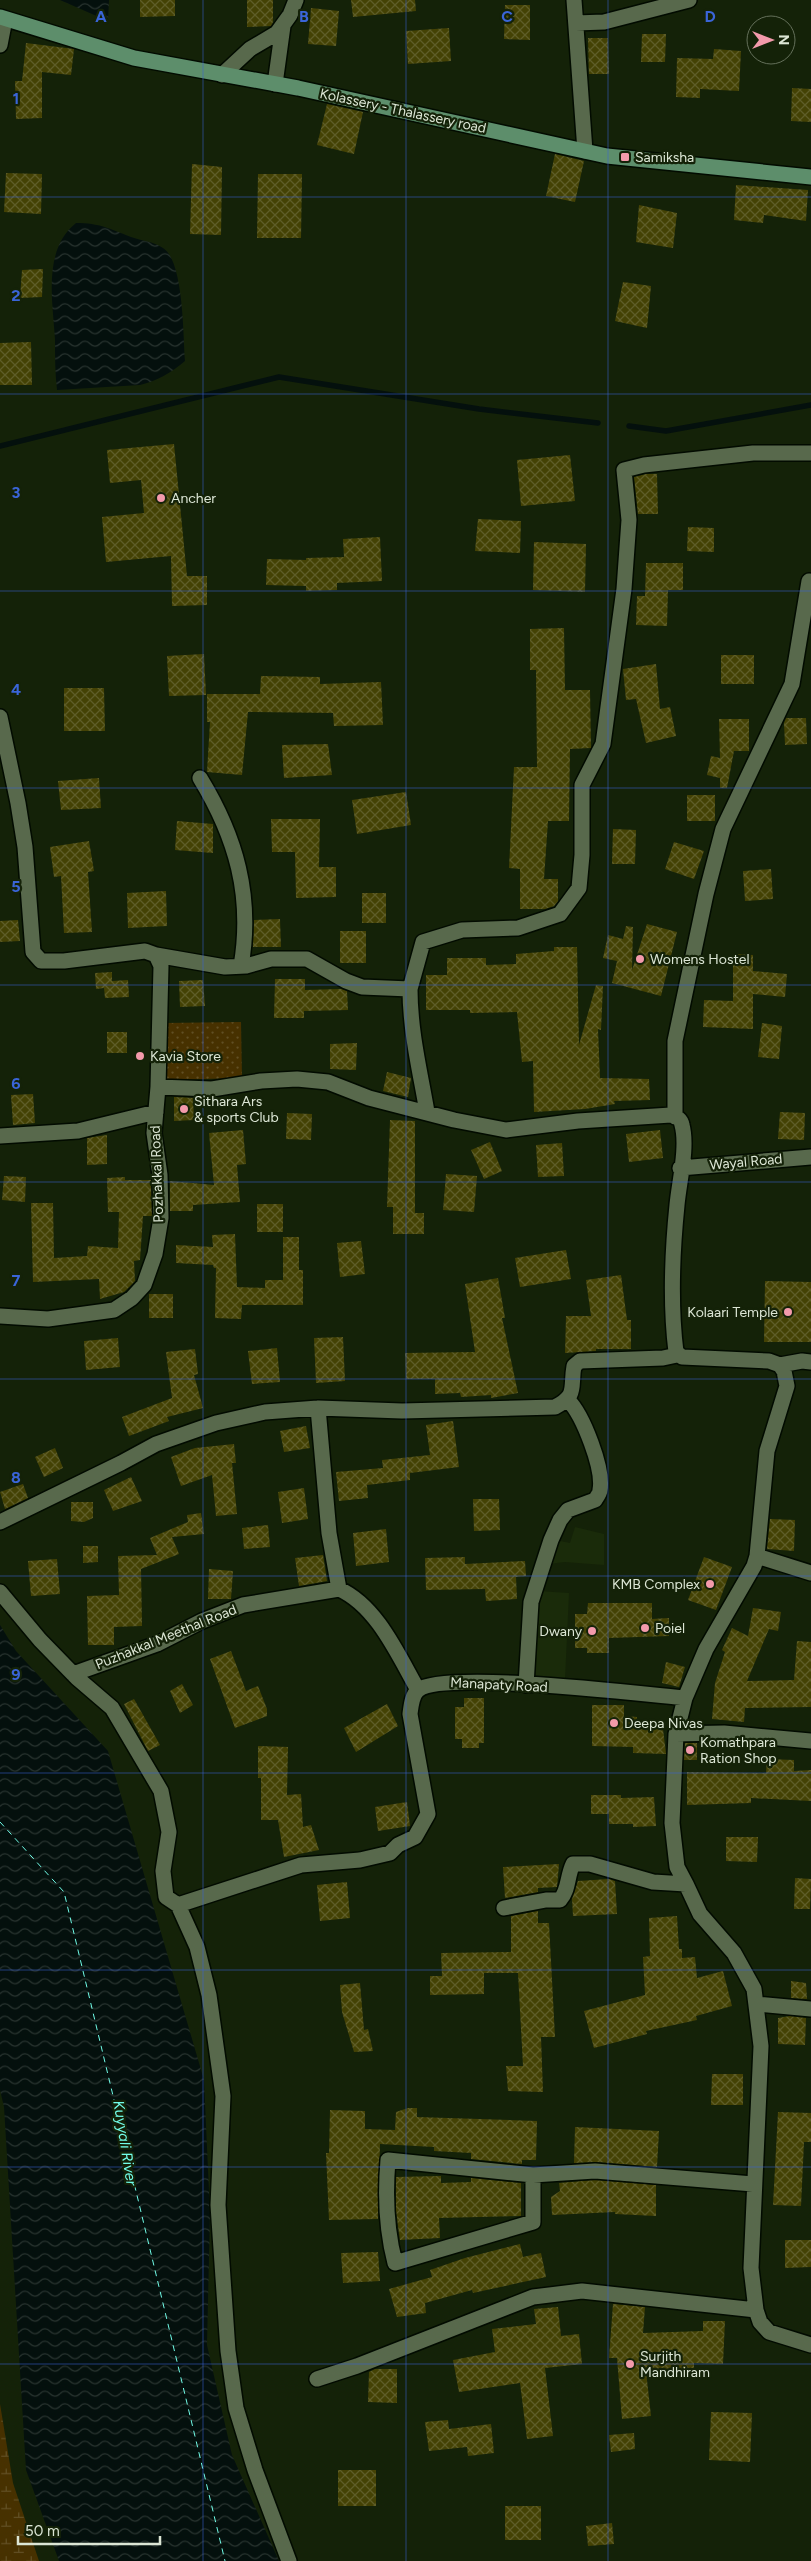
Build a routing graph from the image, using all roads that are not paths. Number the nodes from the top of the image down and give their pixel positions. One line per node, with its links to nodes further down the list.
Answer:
1 (296, 0): 6 (street)
2 (574, 0): 5 (street)
3 (689, 0): 5 (street)
4 (2, 18): 7 (street); 8 (main road, Kolassery - Thalassery road)
5 (576, 23): 10 (street)
6 (283, 26): 8 (street); 9 (street)
7 (0, 45)
8 (222, 74): 9 (main road, Kolassery - Thalassery road)
9 (275, 84): 10 (main road, Kolassery - Thalassery road)
10 (585, 151): 11 (main road, Kolassery - Thalassery road)
11 (811, 177)
12 (811, 453): 18 (street)
13 (809, 580): 22 (street)
14 (0, 717): 16 (street)
15 (200, 778): 17 (street)
16 (156, 955): 17 (street); 19 (street, Pozhakkal Road)
17 (241, 966): 18 (street)
18 (410, 989): 21 (street)
19 (158, 1087): 20 (street, Pozhakkal Road); 21 (street)
20 (156, 1112): 23 (street); 26 (street, Pozhakkal Road)
21 (427, 1112): 22 (street)
22 (675, 1117): 25 (street)
23 (0, 1136)
24 (811, 1157): 25 (street, Wayal Road)
25 (680, 1168): 27 (street)
26 (0, 1316)
27 (678, 1355): 29 (street); 30 (street)
28 (811, 1362): 29 (street)
29 (780, 1366): 33 (street)
30 (568, 1400): 31 (street); 38 (street)
31 (318, 1408): 32 (street); 35 (street)
32 (0, 1522)
33 (757, 1556): 34 (street); 40 (street)
34 (811, 1573)
35 (339, 1589): 37 (street, Puzhakkal Meethal Road); 39 (street)
36 (0, 1592): 37 (street)
37 (73, 1674): 44 (street)
38 (526, 1685): 39 (street, Manapaty Road); 40 (street, Manapaty Road)
39 (418, 1690): 44 (street)
40 (685, 1698): 41 (street)
41 (676, 1734): 42 (street); 43 (street)
42 (811, 1741)
43 (686, 1884): 45 (street); 46 (street)
44 (178, 1905): 53 (street)
45 (504, 1908)
46 (756, 2004): 47 (street); 49 (street)
47 (811, 2009)
48 (533, 2175): 48 (street); 49 (street)
49 (753, 2184): 50 (street)
50 (756, 2310): 51 (street); 52 (street)
51 (811, 2345)
52 (318, 2379)
53 (288, 2561)

